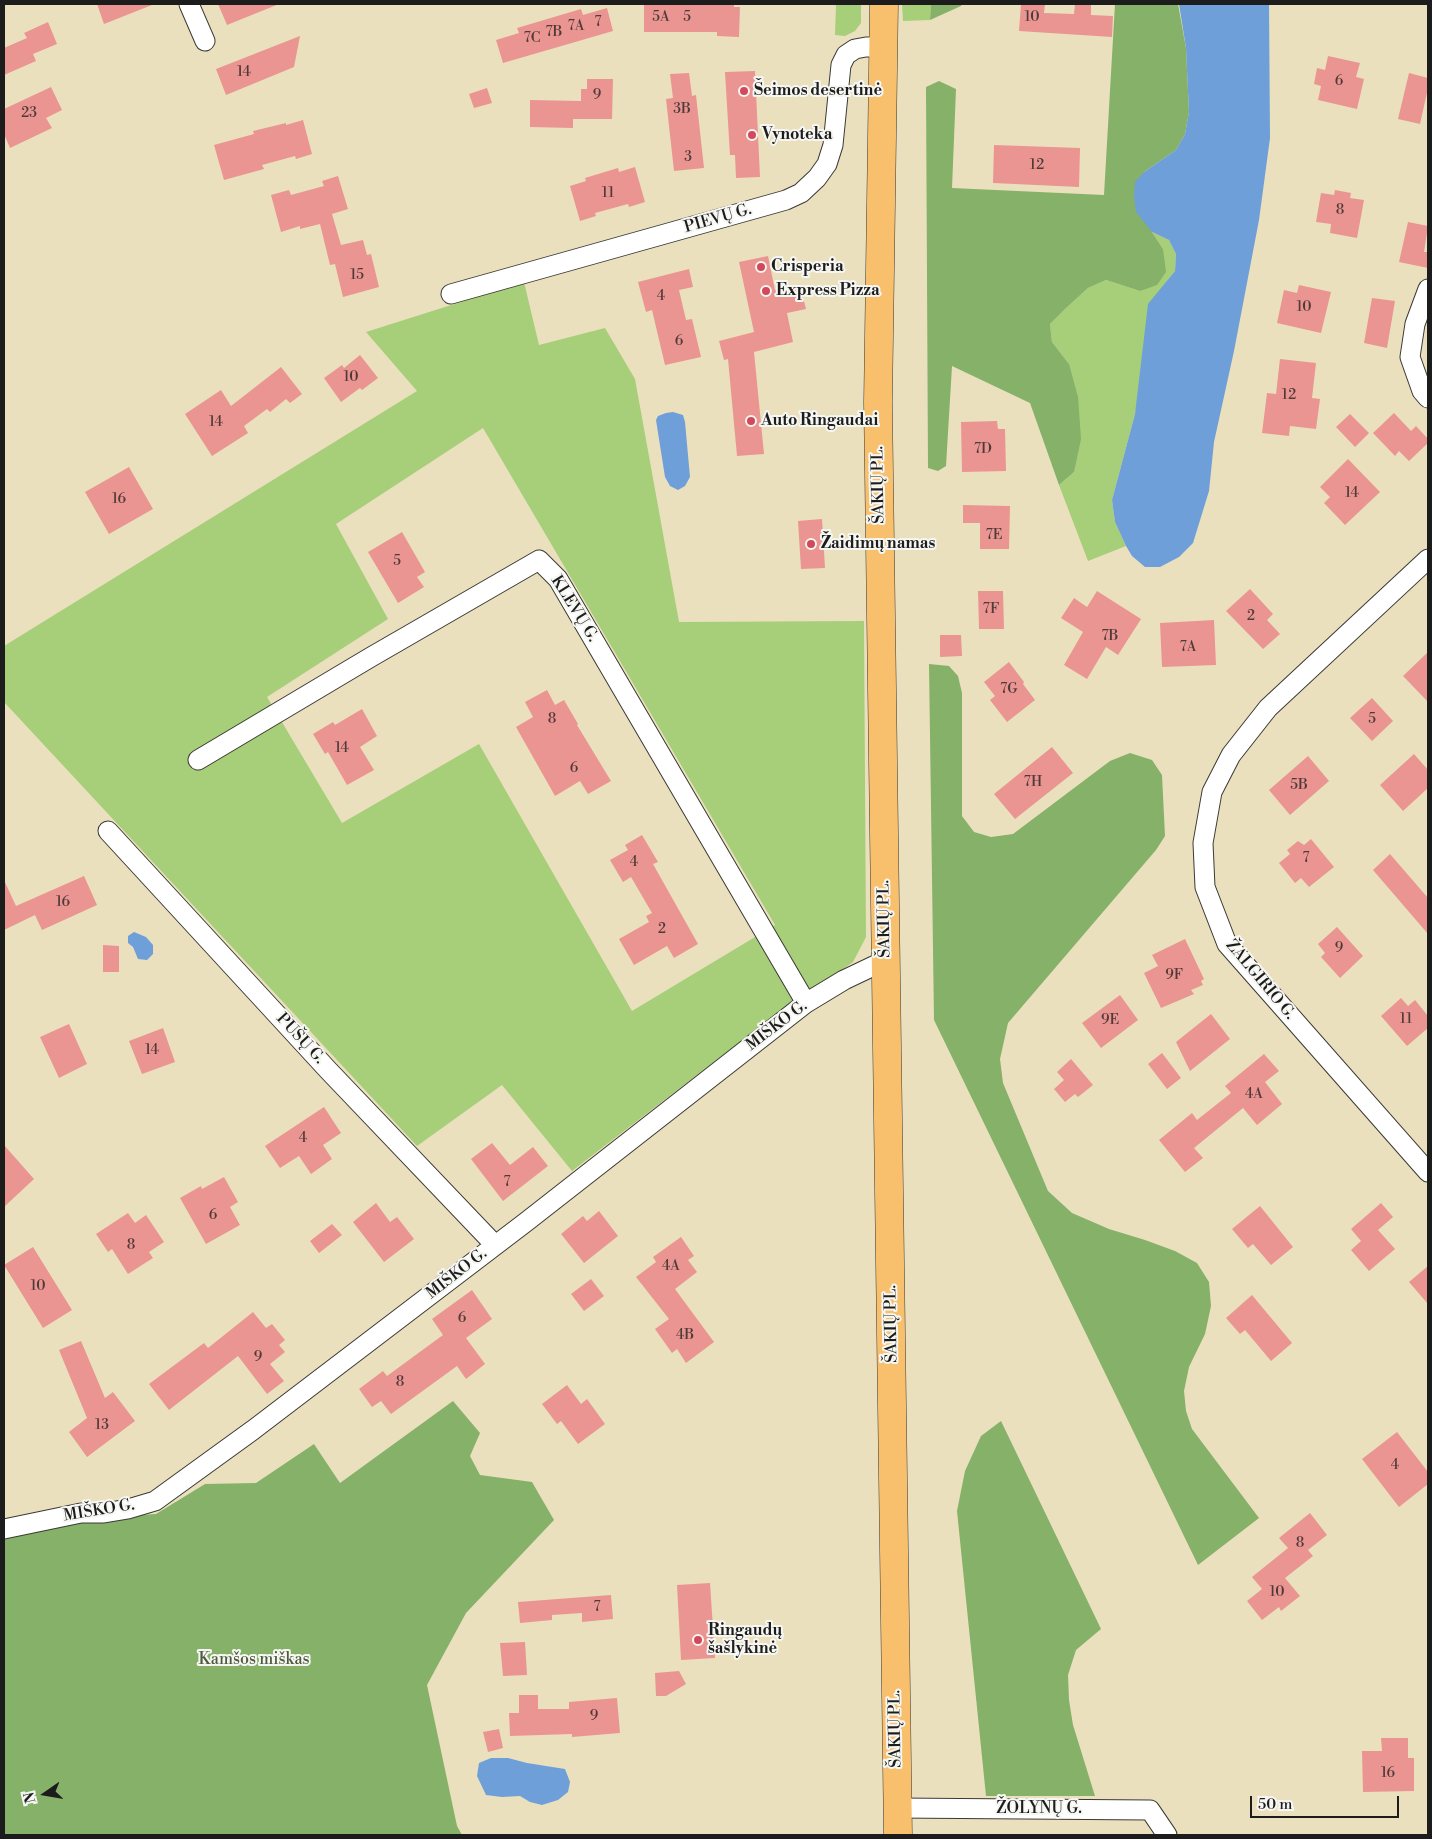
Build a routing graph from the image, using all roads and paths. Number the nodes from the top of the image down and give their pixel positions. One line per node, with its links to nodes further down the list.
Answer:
1 (189, 4): 3 (street)
2 (884, 4): 4 (main road, ŠAKIŲ PL.)
3 (205, 41)
4 (883, 47): 6 (street, PIEVŲ G.); 11 (main road, ŠAKIŲ PL.)
5 (1428, 289): 7 (street)
6 (451, 294)
7 (1428, 398)
8 (1428, 559): 13 (street, ŽALGIRIO G.)
9 (198, 760): 12 (street, KLEVŲ G.)
10 (108, 831): 14 (street, PUŠŲ G.)
11 (886, 960): 12 (street, MIŠKO G.); 16 (main road, ŠAKIŲ PL.)
12 (806, 1003): 14 (street, MIŠKO G.)
13 (1428, 1172)
14 (495, 1245): 15 (street, MIŠKO G.)
15 (4, 1529)
16 (897, 1808): 17 (main road, ŠAKIŲ PL.); 18 (street, ŽOLYNŲ G.)
17 (898, 1835)
18 (1168, 1835)

